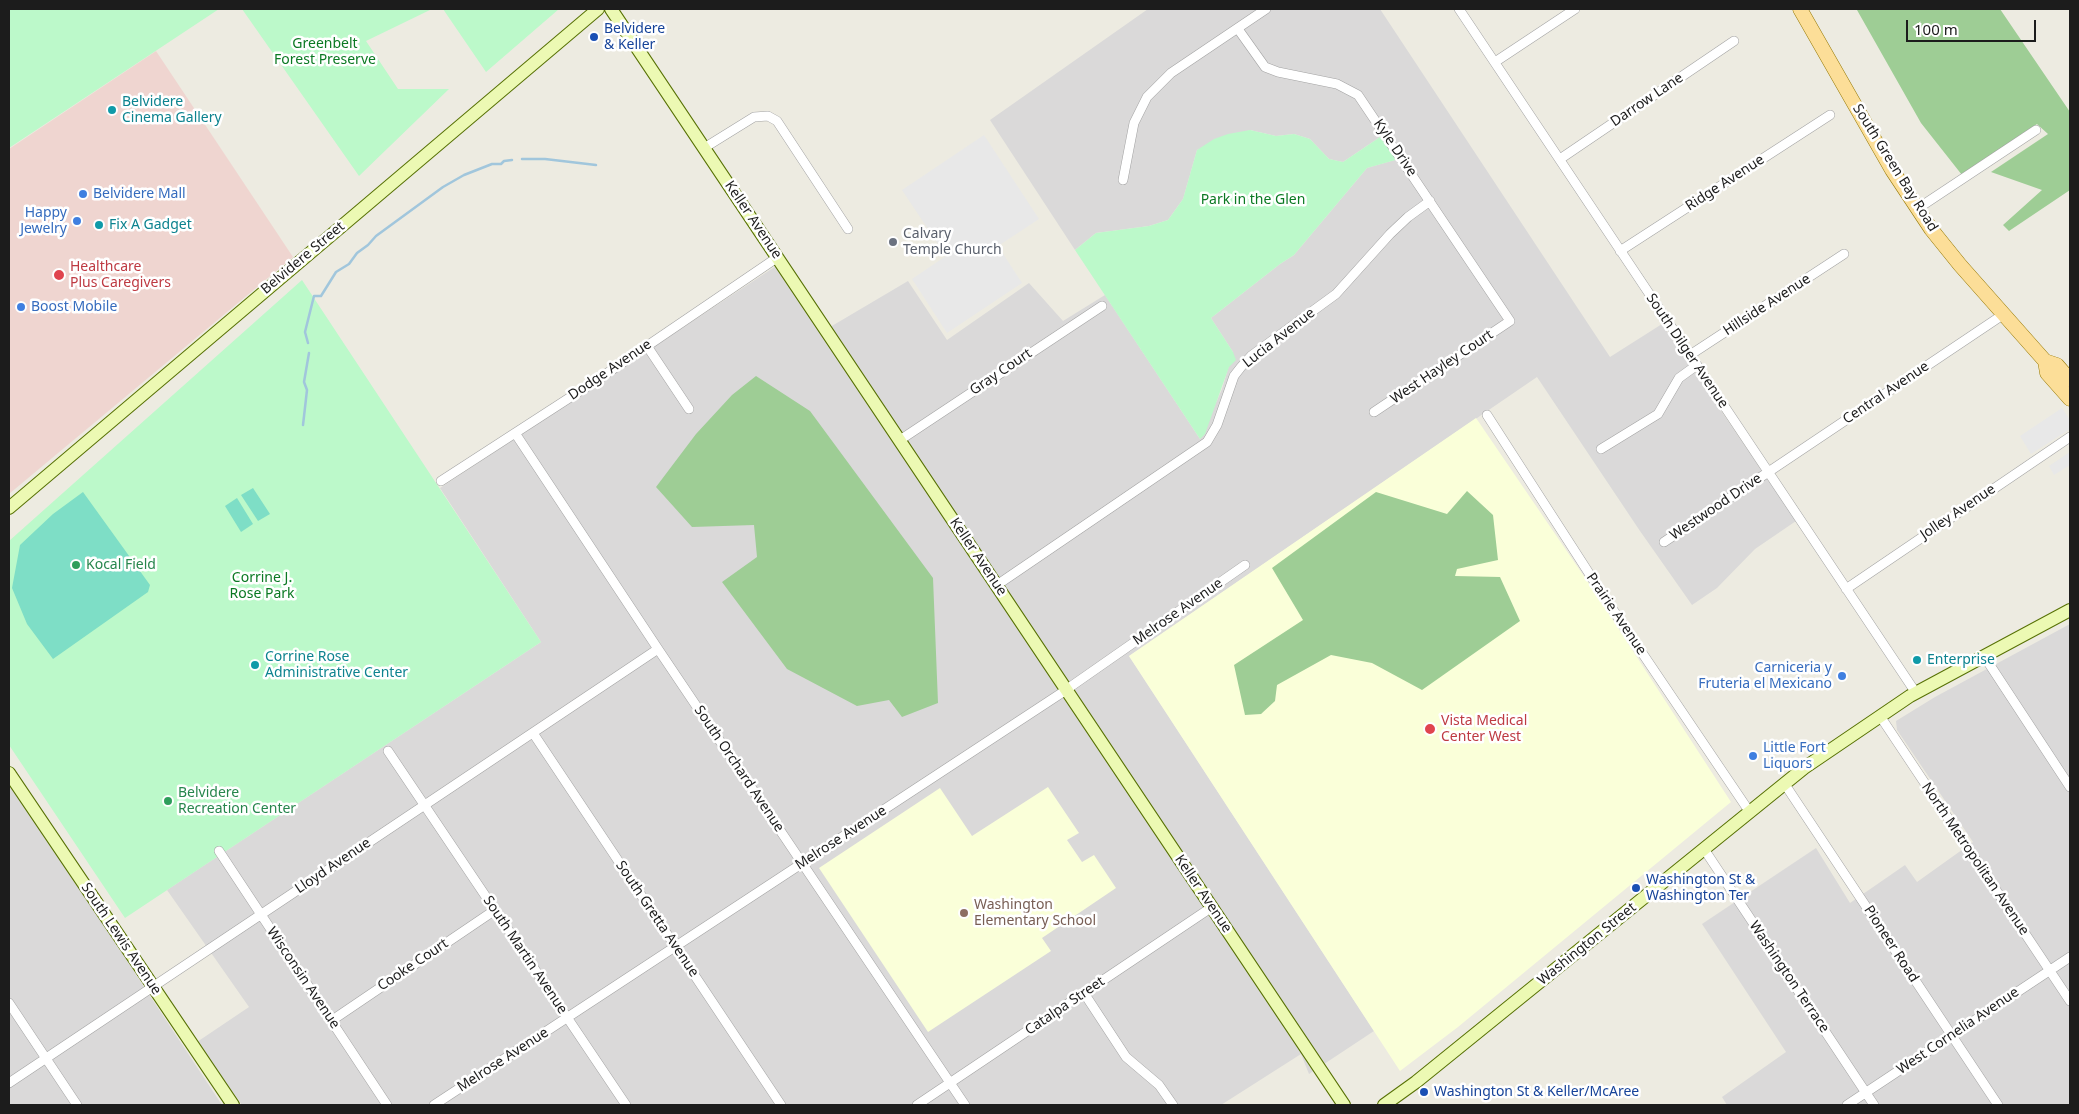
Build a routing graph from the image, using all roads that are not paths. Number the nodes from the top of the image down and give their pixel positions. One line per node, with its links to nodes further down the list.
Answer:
1 (598, 9): 39 (main road, Belvidere Street)
2 (612, 9): 12 (main road, Keller Avenue)
3 (1266, 9): 7 (street)
4 (1459, 9): 9 (street, South Dilger Avenue)
5 (1575, 9): 9 (street)
6 (1800, 9): 16 (main road, South Green Bay Road)
7 (1238, 29): 14 (street); 15 (street, Kyle Drive)
8 (1734, 40): 13 (street, Darrow Lane)
9 (1494, 62): 13 (street, South Dilger Avenue)
10 (1830, 115): 18 (street, Ridge Avenue)
11 (2036, 130): 16 (street)
12 (704, 148): 17 (street); 20 (main road, Keller Avenue)
13 (1560, 159): 18 (street, South Dilger Avenue)
14 (1123, 180)
15 (1430, 201): 23 (street, Kyle Drive); 42 (street, Lucia Avenue)
16 (1917, 209): 22 (main road, South Green Bay Road)
17 (848, 228)
18 (1620, 251): 25 (street, South Dilger Avenue)
19 (1844, 254): 25 (street, Hillside Avenue)
20 (778, 257): 24 (street, Dodge Avenue); 35 (main road, Keller Avenue)
21 (1102, 306): 35 (street, Gray Court)
22 (2004, 314): 26 (main road, South Green Bay Road); 37 (street, Central Avenue)
23 (1515, 322): 31 (street, West Hayley Court)
24 (647, 346): 30 (street); 33 (street, Dodge Avenue)
25 (1690, 355): 27 (street, South Dilger Avenue)
26 (2046, 361): 28 (main road, South Green Bay Road); 29 (main road, South Green Bay Road)
27 (1697, 365): 36 (street); 37 (street, South Dilger Avenue)
28 (2070, 380)
29 (2070, 400)
30 (689, 409)
31 (1374, 412)
32 (1487, 415): 56 (street, Prairie Avenue)
33 (515, 433): 38 (street, Dodge Avenue); 45 (street, South Orchard Avenue)
34 (2070, 437): 43 (street, Jolley Avenue)
35 (900, 440): 42 (main road, Keller Avenue)
36 (1601, 449)
37 (1768, 472): 40 (street, Westwood Drive); 43 (street, South Dilger Avenue)
38 (441, 481)
39 (9, 508)
40 (1664, 542)
41 (1245, 565): 47 (street, Melrose Avenue)
42 (997, 586): 47 (main road, Keller Avenue)
43 (1846, 589): 48 (street, South Dilger Avenue)
44 (2070, 610): 46 (main road, Washington Street)
45 (658, 649): 50 (street, Lloyd Avenue); 59 (street, South Orchard Avenue)
46 (1984, 656): 48 (main road, Washington Street); 54 (street)
47 (1067, 690): 59 (street, Melrose Avenue); 60 (main road, Keller Avenue)
48 (1916, 693): 49 (main road, Washington Street)
49 (1880, 716): 53 (main road, Washington Street); 65 (street, North Metropolitan Avenue)
50 (533, 733): 55 (street, Lloyd Avenue); 63 (street, South Gretta Avenue)
51 (388, 751): 55 (street, South Martin Avenue)
52 (9, 772): 66 (main road, South Lewis Avenue)
53 (1784, 784): 56 (main road, Washington Street); 72 (street, Pioneer Road)
54 (2070, 787)
55 (425, 805): 61 (street, South Martin Avenue); 62 (street, Lloyd Avenue)
56 (1749, 812): 57 (main road, Washington Street)
57 (1704, 848): 76 (street, Washington Terrace); 87 (main road, Washington Street)
58 (219, 851): 62 (street, Wisconsin Avenue)
59 (802, 863): 63 (street, Melrose Avenue); 75 (street, South Orchard Avenue)
60 (1212, 908): 67 (street, Catalpa Street); 86 (main road, Keller Avenue)
61 (495, 910): 70 (street, South Martin Avenue); 71 (street, Cooke Court)
62 (260, 915): 66 (street, Lloyd Avenue); 71 (street, Wisconsin Avenue)
63 (675, 947): 70 (street, Melrose Avenue); 82 (street, South Gretta Avenue)
64 (2070, 957): 65 (street, West Cornelia Avenue)
65 (2050, 970): 68 (street, North Metropolitan Avenue); 72 (street, West Cornelia Avenue)
66 (154, 987): 73 (street, Lloyd Avenue); 78 (main road, South Lewis Avenue)
67 (1084, 993): 75 (street, Catalpa Street); 85 (street)
68 (2070, 1001)
69 (9, 1003): 73 (street)
70 (567, 1018): 80 (street, Melrose Avenue); 81 (street, South Martin Avenue)
71 (331, 1021): 79 (street, Wisconsin Avenue)
72 (1951, 1036): 76 (street, West Cornelia Avenue); 90 (street, Pioneer Road)
73 (46, 1058): 74 (street, Lloyd Avenue); 77 (street)
74 (9, 1083)
75 (950, 1083): 83 (street, Catalpa Street); 84 (street, South Orchard Avenue)
76 (1865, 1093): 88 (street, West Cornelia Avenue); 89 (street, Washington Terrace)
77 (77, 1105)
78 (233, 1105)
79 (387, 1105)
80 (434, 1105)
81 (626, 1105)
82 (781, 1105)
83 (917, 1105)
84 (965, 1105)
85 (1173, 1105)
86 (1344, 1105)
87 (1384, 1105)
88 (1847, 1105)
89 (1874, 1105)
90 (1998, 1105)

